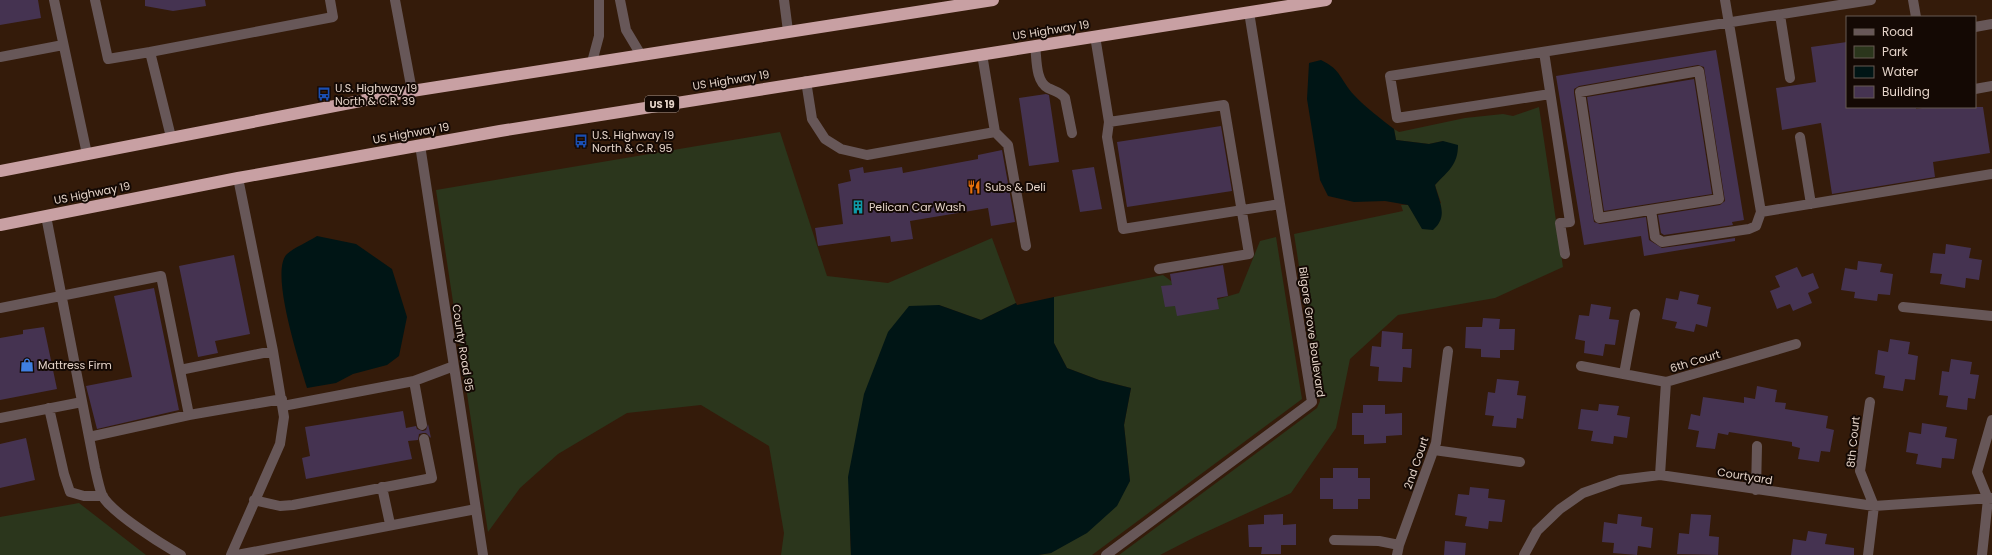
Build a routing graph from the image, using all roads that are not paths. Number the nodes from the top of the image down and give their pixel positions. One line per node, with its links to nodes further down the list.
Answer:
1 (54, 0): 21 (street)
2 (95, 0): 23 (street)
3 (330, 0): 23 (street)
4 (395, 0): 33 (street)
5 (599, 0): 28 (street)
6 (620, 0): 25 (street)
7 (784, 0): 19 (street)
8 (988, 0): 19 (highway)
9 (1326, 0): 13 (highway, US Highway 19 / US 19)
10 (1725, 0): 16 (street)
11 (1871, 0): 14 (street)
12 (1913, 0): 15 (street)
13 (1249, 12): 20 (highway, US Highway 19 / US 19); 45 (street, Bilgore Grove Boulevard)
14 (1780, 15): 16 (street); 29 (street)
15 (1916, 16)
16 (1728, 23): 24 (street); 49 (street)
17 (1992, 24): 18 (street)
18 (1976, 27)
19 (788, 31): 25 (highway)
20 (1095, 36): 22 (highway, US Highway 19 / US 19); 35 (street)
21 (63, 45): 27 (street); 41 (street)
22 (1035, 46): 26 (highway, US Highway 19 / US 19); 37 (street)
23 (150, 52): 38 (street)
24 (1544, 52): 34 (street); 34 (street)
25 (641, 54): 28 (highway)
26 (982, 54): 30 (highway, US Highway 19 / US 19); 36 (street)
27 (0, 57)
28 (592, 62): 33 (highway)
29 (1790, 78)
30 (806, 81): 36 (street); 40 (highway, US Highway 19 / US 19)
31 (1992, 86): 32 (street)
32 (1976, 89)
33 (412, 91): 38 (highway)
34 (1550, 94): 53 (street)
35 (1109, 122): 47 (street); 47 (street)
36 (995, 132): 52 (street)
37 (1072, 133)
38 (171, 137): 41 (highway)
39 (1800, 137): 46 (street)
40 (420, 145): 44 (highway, US Highway 19 / US 19); 63 (street, County Road 95)
41 (87, 154): 42 (highway)
42 (0, 171)
43 (1992, 174): 46 (street)
44 (238, 178): 50 (highway, US Highway 19 / US 19); 61 (street)
45 (1280, 204): 47 (street); 97 (street, Bilgore Grove Boulevard)
46 (1811, 204): 49 (street)
47 (1243, 210): 54 (street)
48 (1651, 210): 48 (street); 49 (street)
49 (1761, 212)
50 (46, 216): 51 (highway, US Highway 19 / US 19); 55 (street)
51 (0, 225)
52 (1026, 246)
53 (1565, 254)
54 (1159, 269)
55 (61, 295): 57 (street); 65 (street); 69 (street)
56 (1903, 307): 59 (street)
57 (0, 308)
58 (1635, 314): 66 (street)
59 (1992, 316)
60 (1796, 344): 68 (street, 6th Court)
61 (274, 351): 65 (street); 70 (street)
62 (1448, 351): 80 (street, 2nd Court)
63 (454, 366): 67 (street); 89 (street, County Road 95)
64 (1582, 366): 66 (street)
65 (180, 370): 73 (street)
66 (1624, 374): 68 (street)
67 (414, 382): 70 (street); 76 (street)
68 (1666, 382): 82 (street, 6th Court)
69 (82, 402): 72 (street); 77 (street)
70 (282, 402): 73 (street); 87 (street)
71 (1870, 402): 88 (street, 8th Court)
72 (48, 408): 74 (street); 85 (street)
73 (189, 415): 77 (street)
74 (0, 418)
75 (1992, 420): 86 (street)
76 (422, 425)
77 (89, 437): 85 (street)
78 (424, 439): 83 (street)
79 (1757, 446): 84 (street)
80 (1434, 450): 81 (street); 92 (street, 2nd Court)
81 (1520, 462)
82 (1660, 475): 84 (street, Courtyard); 98 (street, Courtyard)
83 (382, 487): 87 (street); 90 (street)
84 (1756, 490): 88 (street, Courtyard)
85 (102, 496): 93 (street)
86 (1990, 498): 88 (street, Courtyard); 100 (street)
87 (254, 500): 94 (street)
88 (1874, 506): 99 (street)
89 (476, 509): 90 (street); 96 (street, County Road 95)
90 (390, 524): 95 (street)
91 (1334, 540): 92 (street)
92 (1398, 550)
93 (181, 555)
94 (231, 555)
95 (237, 555)
96 (483, 555)
97 (1106, 555)
98 (1524, 555)
99 (1868, 555)
100 (1982, 555)

